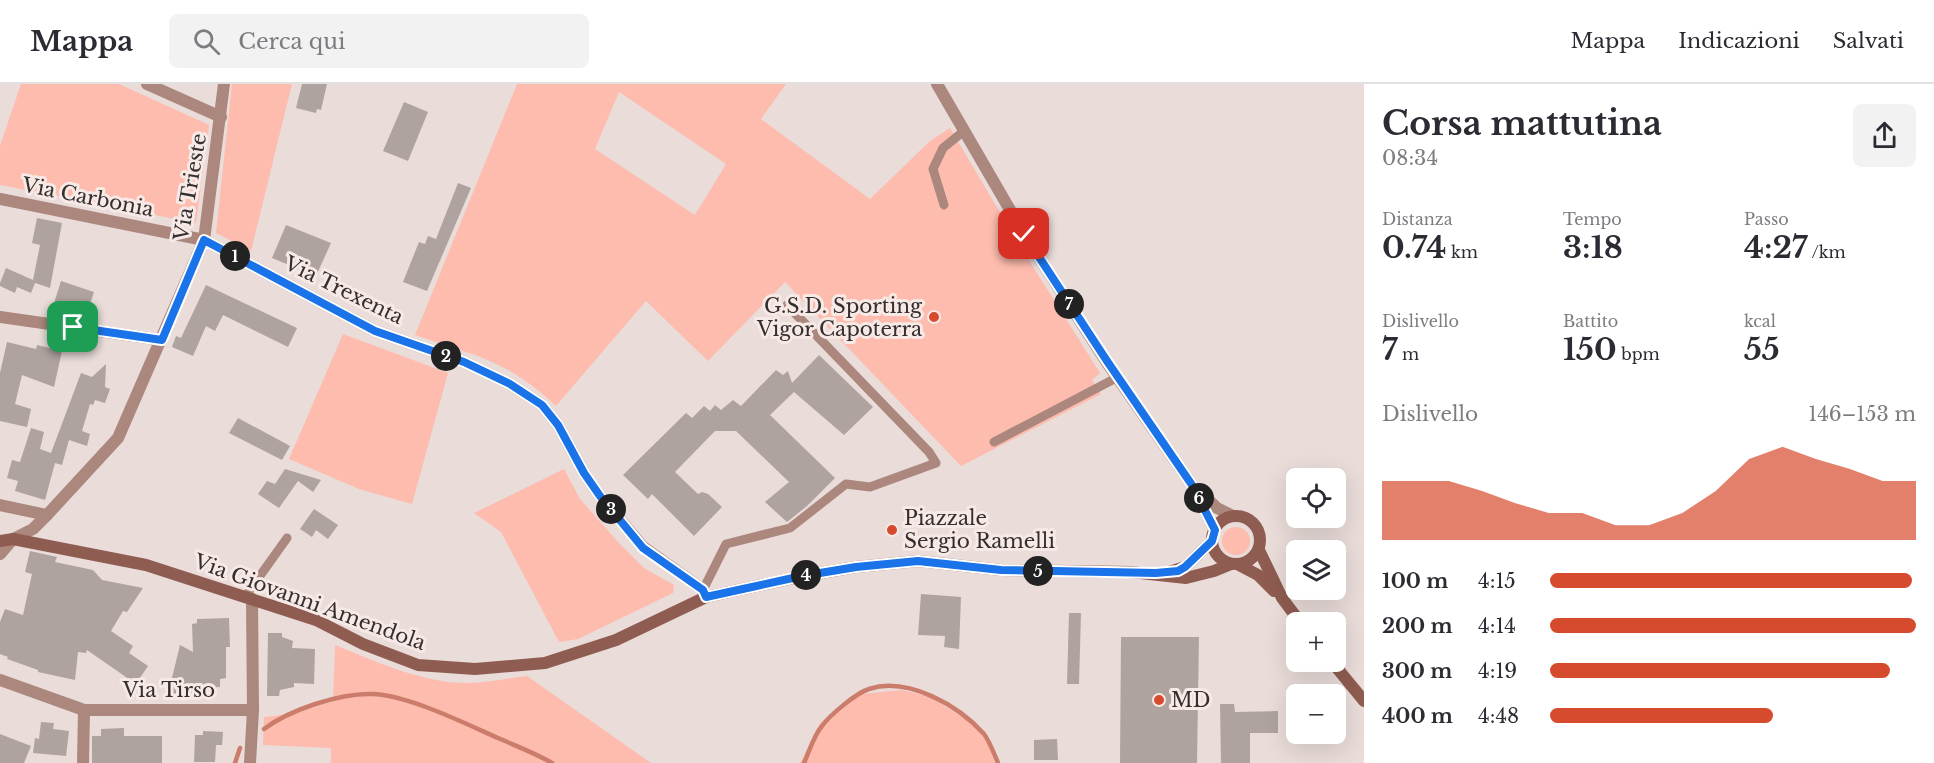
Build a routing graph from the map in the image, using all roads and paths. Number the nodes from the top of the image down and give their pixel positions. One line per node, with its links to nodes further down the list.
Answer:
1 (147, 84): 4 (street)
2 (224, 84): 4 (street, Via Trieste)
3 (937, 84): 5 (street)
4 (221, 117): 8 (street, Via Trieste)
5 (964, 132): 7 (lane); 12 (street)
6 (0, 199): 8 (street, Via Carbonia)
7 (944, 205)
8 (204, 240): 11 (street, Via Trieste); 25 (street, Via Trexenta)
9 (787, 305): 25 (lane)
10 (0, 317): 11 (street)
11 (162, 340): 16 (street, Via Trieste)
12 (1118, 377): 13 (lane); 14 (street)
13 (993, 442)
14 (1192, 485): 17 (street); 18 (street)
15 (0, 505): 16 (street)
16 (47, 515): 20 (street, Via Trieste)
17 (1233, 516): 18 (street); 21 (street)
18 (1213, 536): 23 (street); 24 (street)
19 (286, 538): 26 (lane)
20 (6, 540): 22 (street, Via Trieste); 26 (street, Via Giovanni Amendola)
21 (1258, 549): 23 (street); 27 (street)
22 (0, 554)
23 (1235, 564): 24 (street); 27 (street)
24 (1156, 573): 25 (street)
25 (704, 594): 26 (street, Via Giovanni Amendola)
26 (249, 598): 33 (street)
27 (1282, 598): 28 (street)
28 (1292, 612)
29 (1340, 672): 31 (street)
30 (0, 680): 32 (street, Via Tirso)
31 (1364, 701)
32 (84, 710): 33 (street, Via Tirso); 34 (street)
33 (253, 710): 35 (street)
34 (83, 763)
35 (250, 763)

